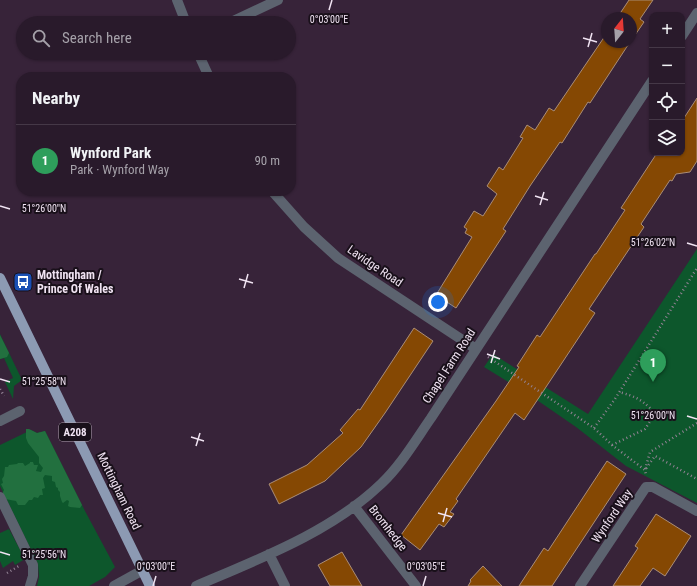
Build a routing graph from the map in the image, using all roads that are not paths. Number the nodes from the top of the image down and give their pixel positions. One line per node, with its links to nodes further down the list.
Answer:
1 (177, 0): 4 (street)
2 (278, 0): 5 (street)
3 (697, 13): 6 (street)
4 (183, 16)
5 (244, 16)
6 (685, 31)
7 (201, 60): 8 (street)
8 (207, 72)
9 (650, 84): 12 (street, Chapel Farm Road)
10 (276, 196): 12 (street, Lavidge Road)
11 (0, 278): 19 (main road, Mottingham Road / A208)
12 (476, 349): 16 (street, Chapel Farm Road)
13 (20, 411): 14 (street)
14 (0, 421)
15 (0, 497): 20 (street)
16 (354, 506): 18 (street, Chapel Farm Road); 25 (street, Bromhedge)
17 (697, 511): 26 (street, Wynford Way)
18 (269, 554): 23 (street, Chapel Farm Road); 24 (street)
19 (143, 570): 21 (street); 22 (main road, Mottingham Road / A208)
20 (30, 586)
21 (114, 586)
22 (150, 586)
23 (196, 586)
24 (285, 586)
25 (416, 586)
26 (580, 586)

